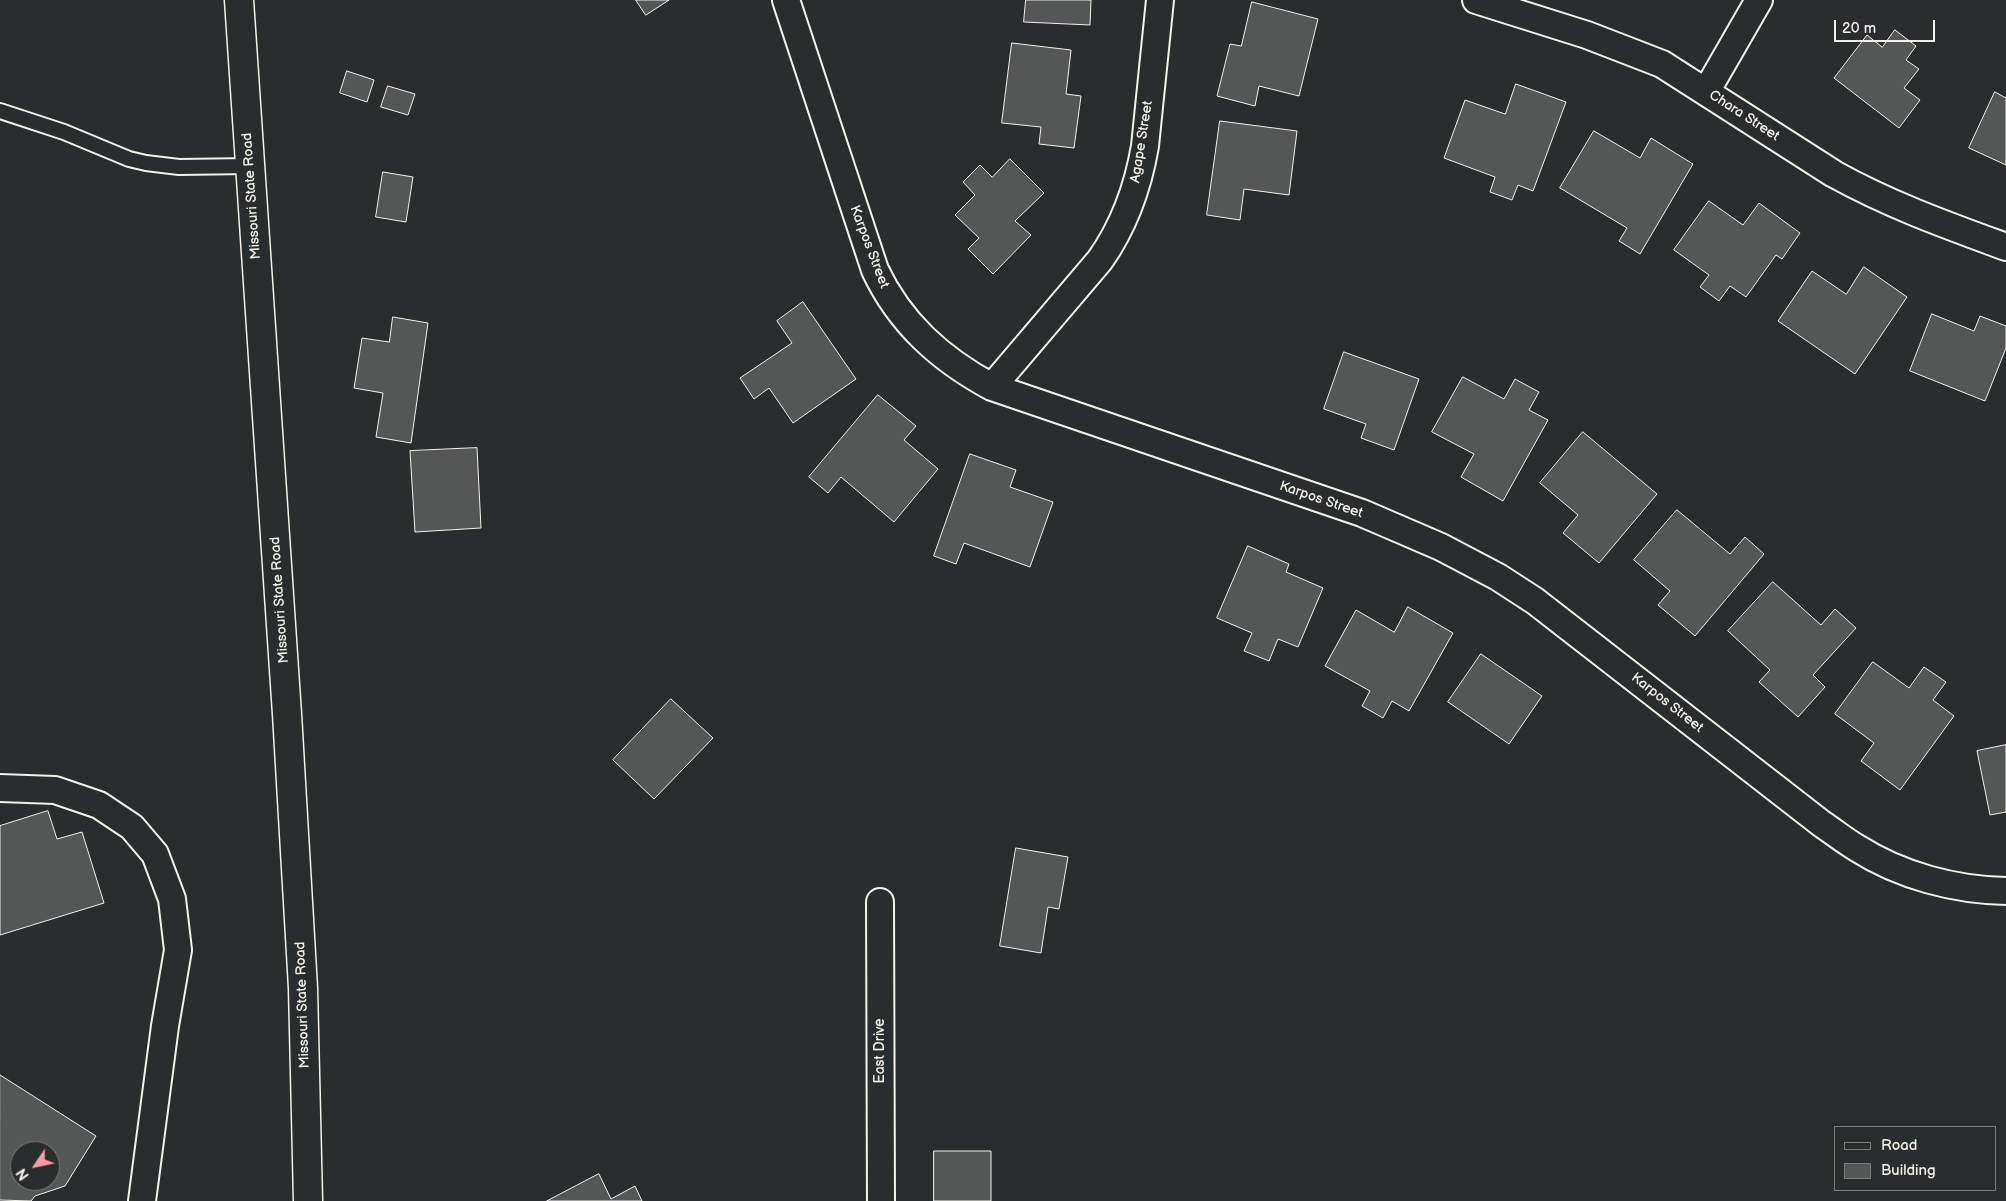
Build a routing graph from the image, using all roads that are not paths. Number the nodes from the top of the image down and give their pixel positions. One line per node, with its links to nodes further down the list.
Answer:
1 (239, 0): 8 (street, Missouri State Road)
2 (786, 0): 10 (street, Karpos Street)
3 (1160, 0): 10 (street, Agape Street)
4 (1476, 0): 6 (street, Chara Street)
5 (1759, 0): 6 (street)
6 (1706, 92): 9 (street, Chara Street)
7 (0, 111): 8 (lane)
8 (250, 166): 15 (street, Missouri State Road)
9 (2006, 247)
10 (992, 386): 12 (street, Karpos Street)
11 (0, 788): 14 (street)
12 (2006, 891)
13 (880, 902): 16 (street, East Drive)
14 (142, 1201)
15 (308, 1201)
16 (881, 1201)

